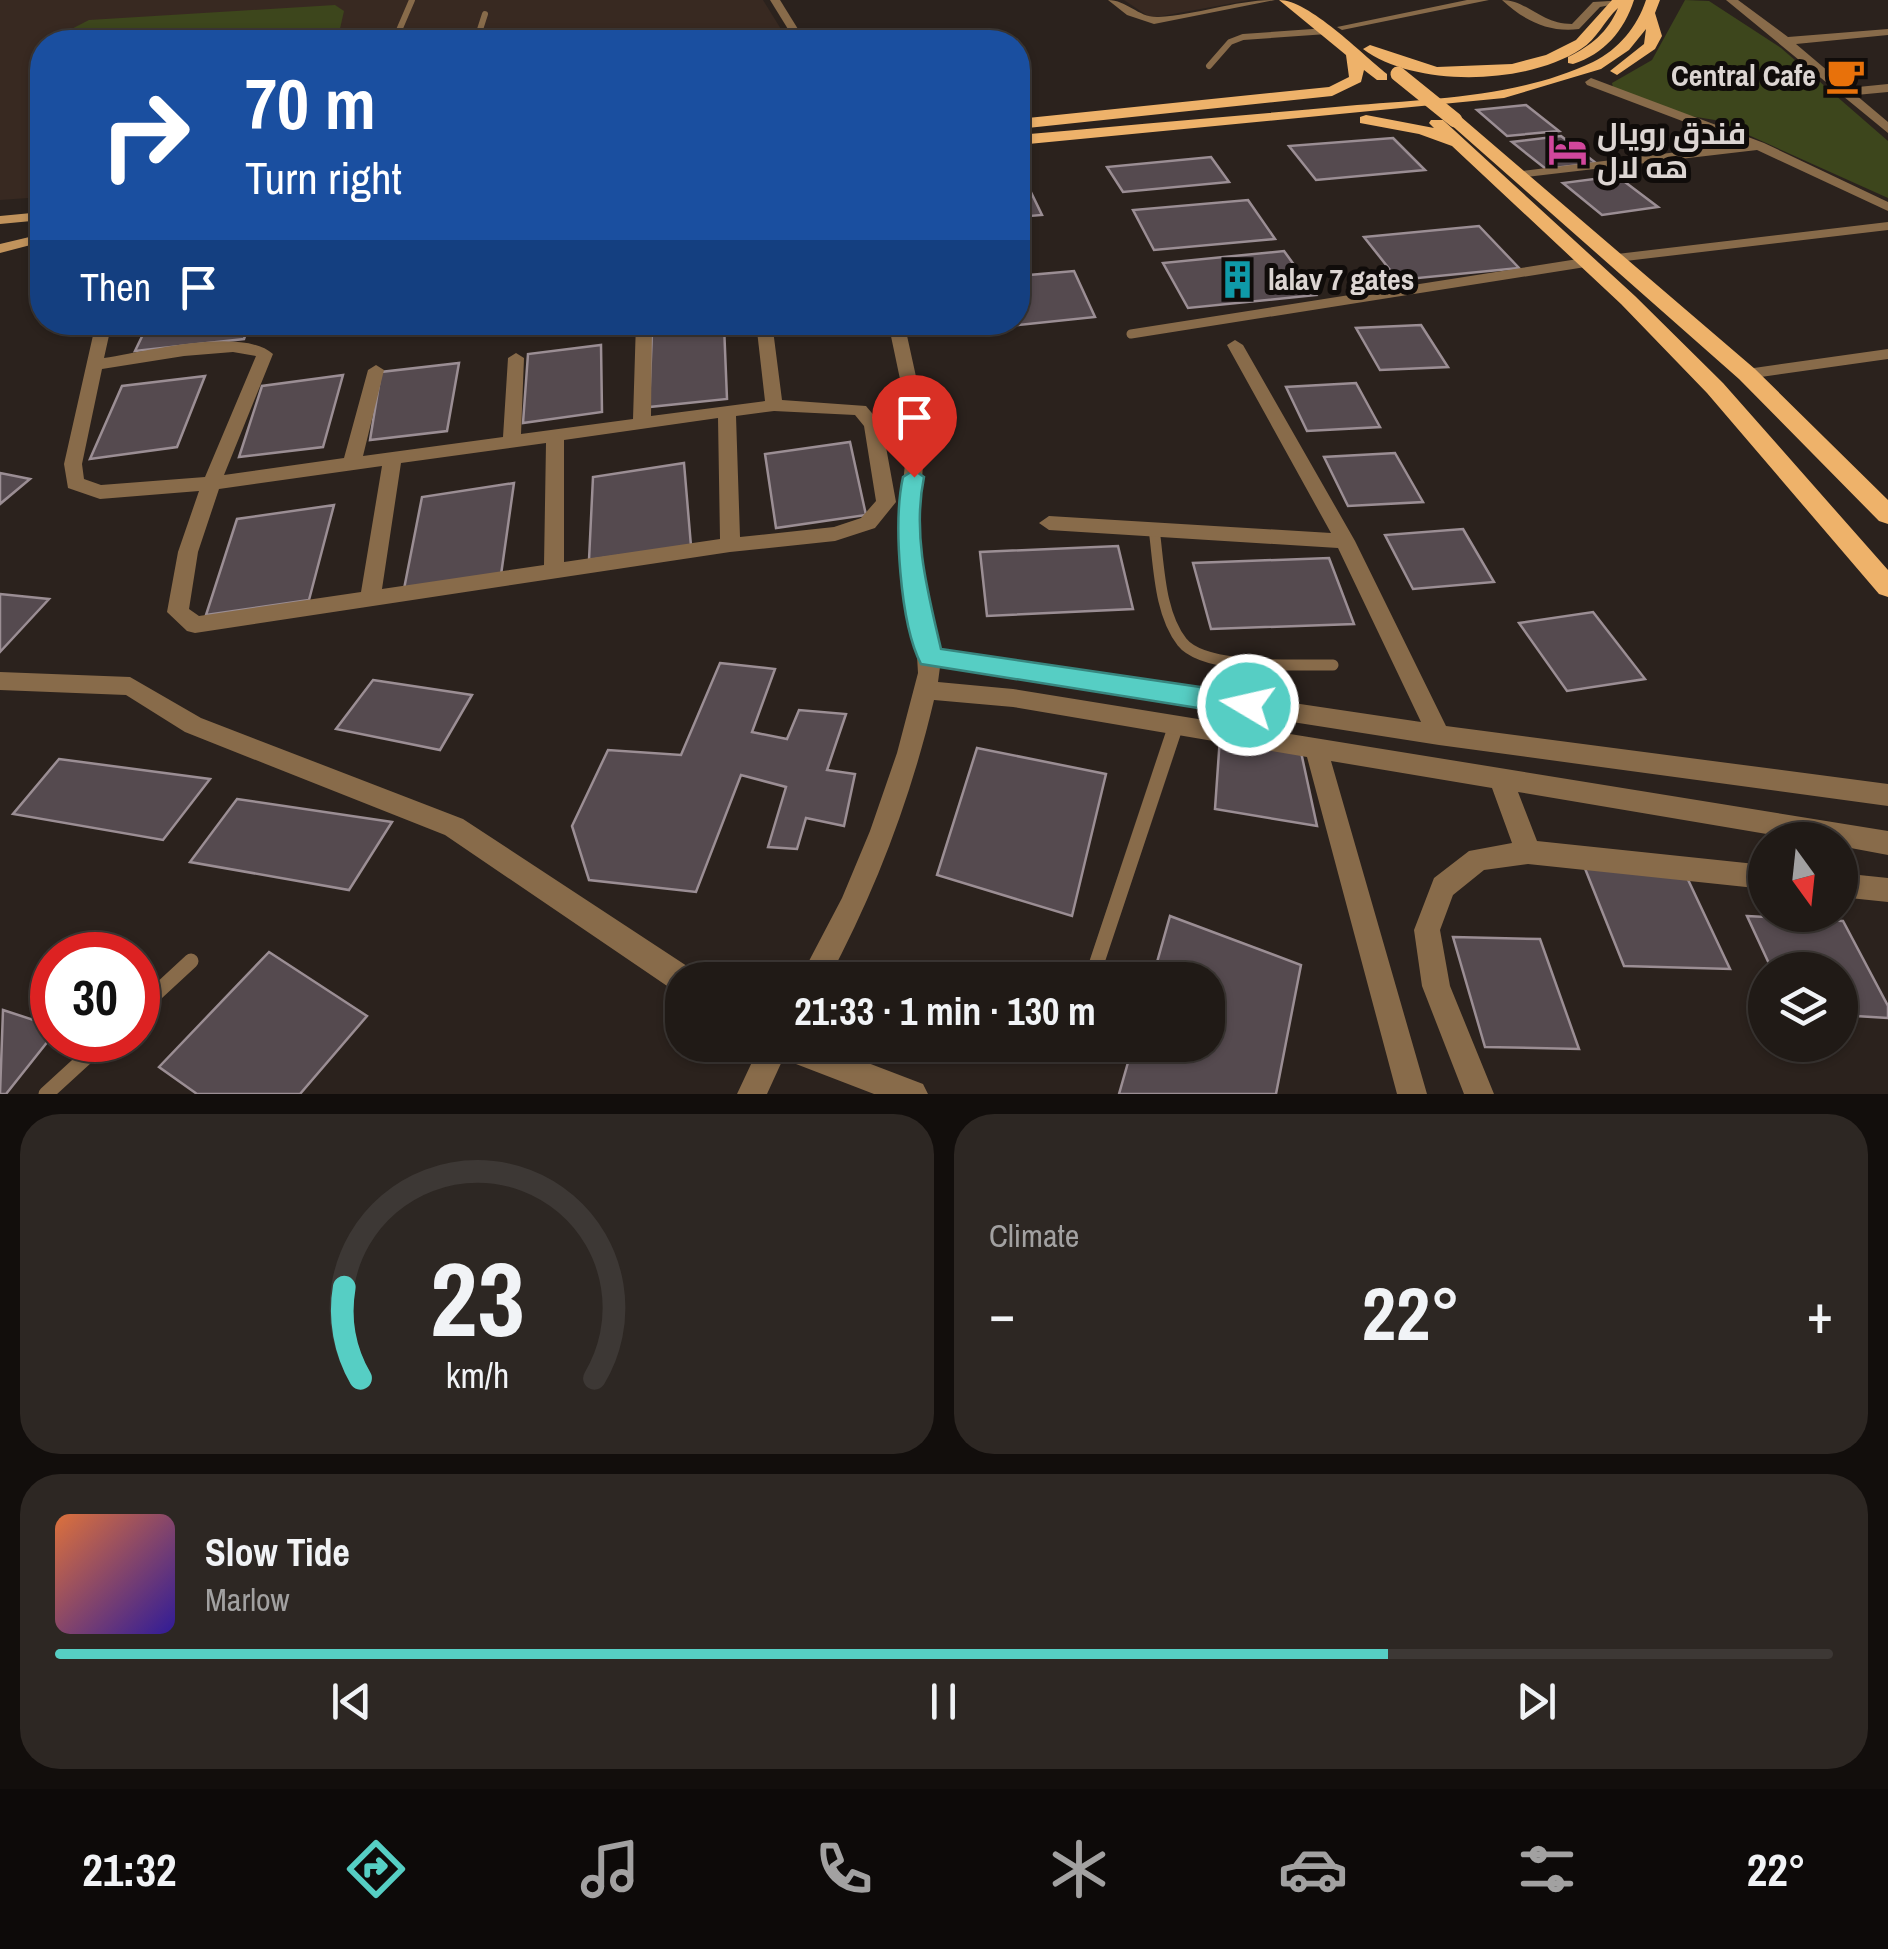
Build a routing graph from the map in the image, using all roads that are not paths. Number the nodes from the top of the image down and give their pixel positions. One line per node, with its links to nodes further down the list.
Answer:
1 (412, 0): 16 (lane)
2 (775, 0): 18 (street)
3 (1113, 0): 4 (street)
4 (1270, 0)
5 (1286, 0): 15 (main road)
6 (1306, 0): 15 (main road)
7 (1484, 0): 15 (street)
8 (1508, 0): 11 (street)
9 (1717, 0): 14 (street)
10 (1730, 0): 14 (street)
11 (1620, 2): 21 (main road); 29 (main road)
12 (1651, 7): 25 (main road); 32 (main road)
13 (485, 14): 17 (lane)
14 (1749, 14): 20 (street)
15 (1335, 29): 21 (main road); 22 (main road); 23 (lane)
16 (399, 30)
17 (480, 30)
18 (794, 30)
19 (1888, 32): 20 (street)
20 (1786, 41): 27 (street)
21 (1370, 49): 24 (main road)
22 (1350, 50): 24 (main road); 30 (main road)
23 (1208, 66)
24 (1390, 76): 28 (main road)
25 (1591, 82): 35 (main road); 36 (street)
26 (1888, 88): 27 (street)
27 (1847, 92): 31 (street)
28 (1446, 122): 34 (main road); 35 (main road)
29 (1030, 125)
30 (1030, 125)
31 (1888, 128)
32 (1030, 142)
33 (1030, 143): 34 (main road)
34 (1460, 145): 47 (main road)
35 (1489, 146): 37 (main road)
36 (1760, 146): 37 (street); 38 (street)
37 (1522, 174): 46 (main road)
38 (1888, 206)
39 (30, 217): 40 (main road)
40 (0, 220)
41 (1888, 226): 46 (street)
42 (30, 235): 43 (main road)
43 (0, 236)
44 (30, 239): 45 (main road)
45 (0, 249)
46 (1617, 258): 58 (main road)
47 (1588, 262): 48 (lane); 73 (main road)
48 (1131, 334)
49 (101, 335): 56 (street)
50 (644, 335): 61 (street)
51 (766, 335): 59 (street)
52 (899, 335): 75 (street)
53 (1235, 345): 70 (street)
54 (1888, 354): 58 (street)
55 (516, 358): 63 (street)
56 (94, 366): 66 (street); 66 (street)
57 (376, 370): 65 (street)
58 (1747, 374): 67 (main road)
59 (774, 405): 60 (street); 71 (street)
60 (727, 412): 61 (street); 71 (street)
61 (642, 424): 62 (street)
62 (555, 436): 63 (street); 72 (street)
63 (512, 442): 64 (street)
64 (393, 458): 65 (street); 74 (street)
65 (352, 464): 66 (street)
66 (213, 483): 74 (street)
67 (1888, 514)
68 (1049, 523): 69 (street)
69 (1154, 530): 70 (street); 76 (lane)
70 (1346, 541): 82 (street)
71 (730, 546): 72 (street)
72 (554, 572): 74 (street)
73 (1888, 587)
74 (370, 599)
75 (930, 657): 77 (street); 79 (street)
76 (1333, 665)
77 (1018, 670): 80 (street); 82 (street)
78 (0, 682): 94 (street)
79 (925, 690): 80 (street); 92 (street)
80 (1013, 698): 81 (street)
81 (1176, 725): 83 (street); 93 (lane)
82 (1439, 735): 85 (street)
83 (1316, 748): 84 (street); 102 (street)
84 (1501, 779): 86 (street); 87 (street)
85 (1888, 795)
86 (1888, 843)
87 (1528, 852): 88 (street); 103 (street)
88 (1748, 875)
89 (1858, 887): 90 (street)
90 (1888, 890)
91 (191, 961): 95 (lane)
92 (823, 962)
93 (1097, 962)
94 (665, 968)
95 (160, 990)
96 (81, 1062): 99 (lane)
97 (767, 1062): 100 (street)
98 (828, 1062): 101 (street)
99 (46, 1094)
100 (752, 1094)
101 (913, 1094)
102 (1412, 1094)
103 (1480, 1094)

